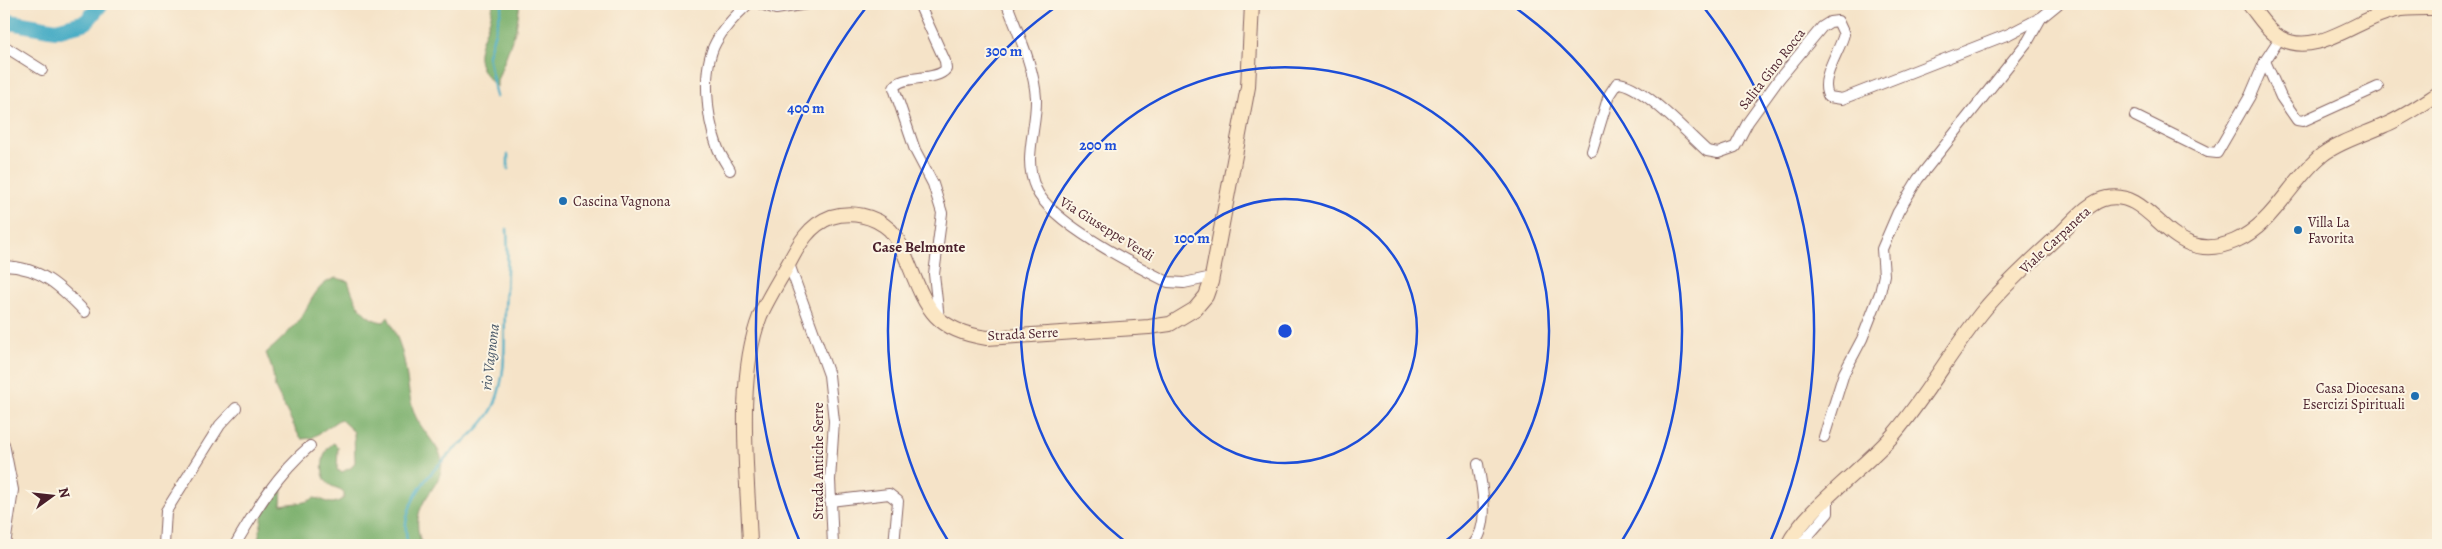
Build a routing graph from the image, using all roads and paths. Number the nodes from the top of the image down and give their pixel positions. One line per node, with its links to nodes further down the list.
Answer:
1 (748, 4): 19 (street)
2 (762, 4): 3 (street)
3 (807, 4)
4 (919, 4): 24 (street)
5 (1007, 4): 22 (street, Via Giuseppe Verdi)
6 (1252, 4): 22 (main road, Strada Serre)
7 (2058, 4): 10 (street, Salita Gino Rocca)
8 (2249, 4): 11 (main road)
9 (2438, 8): 11 (main road)
10 (2042, 17): 18 (street, Salita Gino Rocca); 26 (street, Salita Gino Rocca)
11 (2280, 38): 13 (street)
12 (4, 46): 14 (street)
13 (2265, 61): 15 (street); 17 (street)
14 (42, 70)
15 (2378, 87)
16 (2438, 94): 30 (main road, Viale Carpaneta)
17 (2135, 116)
18 (1592, 151)
19 (730, 170)
20 (789, 264): 24 (main road, Strada Serre); 31 (street, Strada Antiche Serre); 35 (main road, Strada Serre)
21 (4, 266): 23 (street)
22 (1212, 277): 24 (main road, Strada Serre)
23 (85, 312)
24 (939, 320)
25 (236, 408): 33 (street)
26 (1824, 437)
27 (4, 444): 32 (street)
28 (310, 446): 34 (street)
29 (1478, 464): 38 (street)
30 (1828, 499): 39 (main road, Viale Carpaneta); 40 (street)
31 (830, 501): 36 (street, Strada Antiche Serre); 37 (street)
32 (5, 545)
33 (164, 545)
34 (235, 545)
35 (750, 545)
36 (832, 545)
37 (894, 545)
38 (1473, 545)
39 (1788, 545)
40 (1800, 545)

